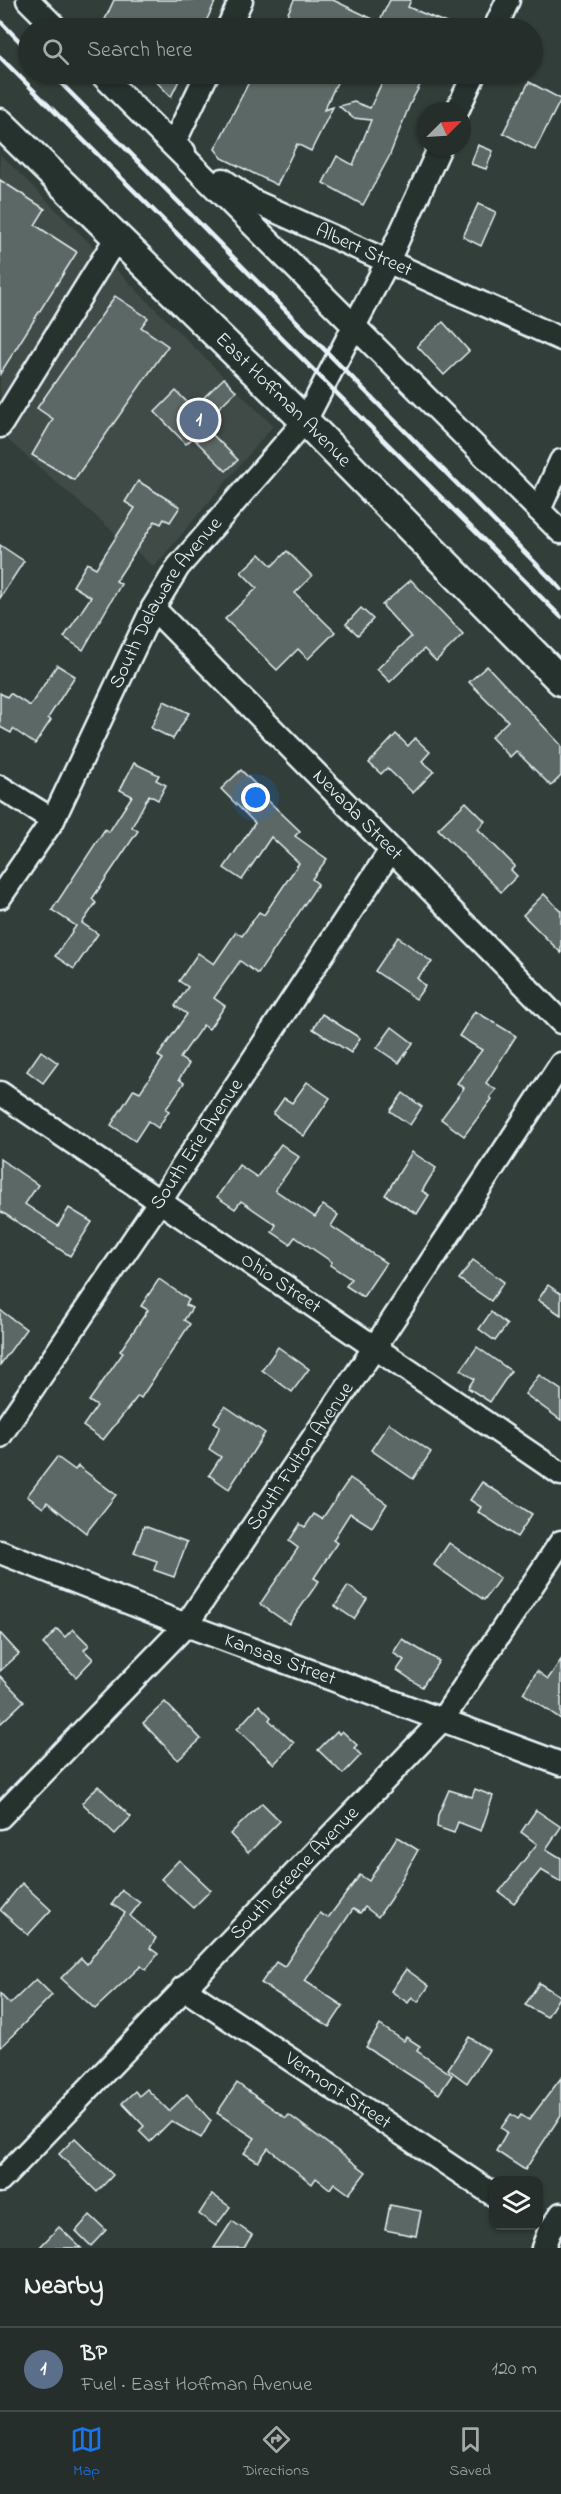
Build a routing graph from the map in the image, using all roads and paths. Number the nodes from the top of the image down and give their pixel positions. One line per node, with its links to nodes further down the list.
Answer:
1 (28, 0): 4 (street)
2 (241, 0): 5 (street)
3 (508, 0): 6 (street)
4 (46, 18)
5 (233, 18)
6 (500, 18)
7 (111, 84): 12 (street)
8 (202, 84): 12 (street)
9 (469, 84): 10 (street)
10 (461, 102)
11 (0, 123): 14 (main road, East Hoffman Avenue)
12 (173, 145): 15 (street, Albert Street); 16 (street)
13 (436, 156): 15 (street, South Delaware Avenue)
14 (117, 237): 18 (main road, East Hoffman Avenue); 19 (street)
15 (388, 261): 16 (street, South Delaware Avenue); 17 (street, Albert Street)
16 (356, 326): 18 (street, South Delaware Avenue); 21 (street)
17 (561, 339)
18 (305, 421): 23 (street, South Delaware Avenue); 24 (main road, East Hoffman Avenue)
19 (0, 426)
20 (561, 461): 21 (street)
21 (539, 510): 22 (street)
22 (561, 532)
23 (153, 608): 26 (street, South Delaware Avenue); 27 (street, Nevada Street)
24 (561, 681)
25 (0, 787): 26 (street)
26 (53, 820): 28 (street, South Delaware Avenue)
27 (391, 850): 29 (street, Nevada Street); 32 (street, South Erie Avenue)
28 (0, 897)
29 (561, 1022)
30 (561, 1064): 33 (street, South Fulton Avenue)
31 (0, 1093): 32 (street, Ohio Street)
32 (160, 1201): 33 (street, Ohio Street); 34 (street, South Erie Avenue)
33 (375, 1347): 35 (street, Ohio Street); 38 (street, South Fulton Avenue)
34 (0, 1436)
35 (561, 1474)
36 (561, 1542): 39 (street, South Greene Avenue)
37 (0, 1552): 38 (street, Kansas Street)
38 (186, 1625): 39 (street, Kansas Street); 41 (street, South Fulton Avenue)
39 (442, 1720): 40 (street, Kansas Street); 42 (street, South Greene Avenue)
40 (561, 1764)
41 (0, 1817)
42 (183, 1988): 43 (street, South Greene Avenue); 44 (street, Vermont Street)
43 (0, 2181)
44 (489, 2192)
45 (550, 2232): 46 (street)
46 (531, 2248)

